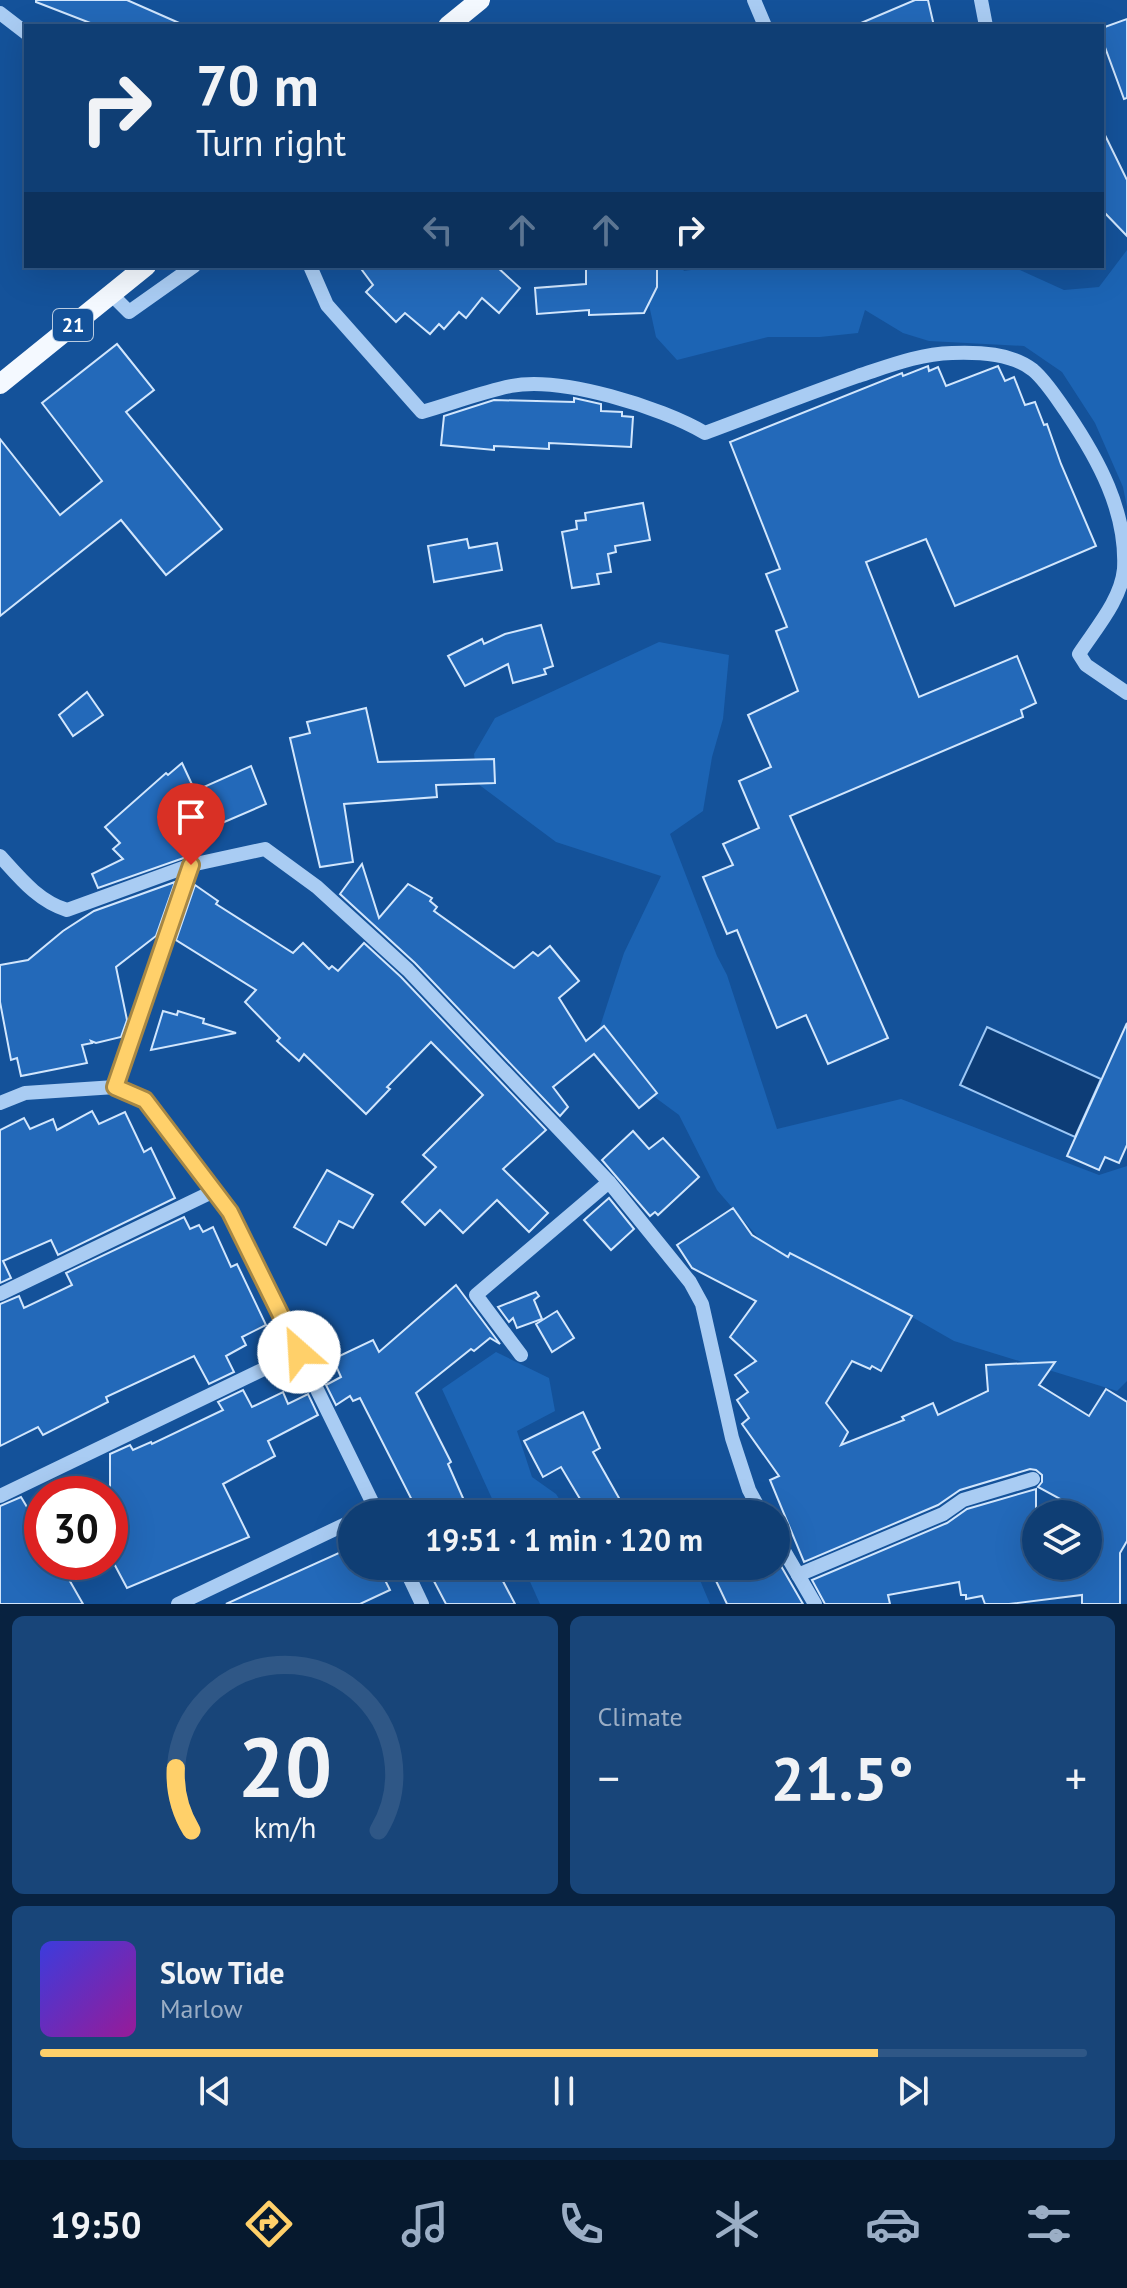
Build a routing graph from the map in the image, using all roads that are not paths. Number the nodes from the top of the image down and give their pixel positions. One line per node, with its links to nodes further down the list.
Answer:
1 (480, 0): 5 (main road)
2 (754, 0): 6 (street)
3 (981, 0): 7 (street)
4 (0, 13): 8 (street)
5 (450, 24)
6 (764, 24)
7 (986, 24)
8 (24, 31)
9 (144, 268): 12 (main road, 21)
10 (191, 268): 12 (street)
11 (311, 268): 14 (street)
12 (111, 294): 13 (main road, 21)
13 (0, 384)
14 (1127, 693)
15 (0, 856): 16 (street)
16 (191, 865): 17 (street); 19 (street)
17 (115, 1087): 18 (street); 20 (street)
18 (0, 1103)
19 (609, 1182): 23 (street); 27 (street)
20 (214, 1191): 21 (street); 22 (street)
21 (0, 1294)
22 (299, 1352): 25 (street); 26 (street)
23 (521, 1355)
24 (1033, 1479): 30 (street)
25 (0, 1496)
26 (368, 1500)
27 (754, 1500)
28 (338, 1528): 32 (street)
29 (790, 1561): 30 (street)
30 (798, 1575): 34 (street)
31 (411, 1580): 33 (street)
32 (178, 1604)
33 (422, 1604)
34 (815, 1604)

